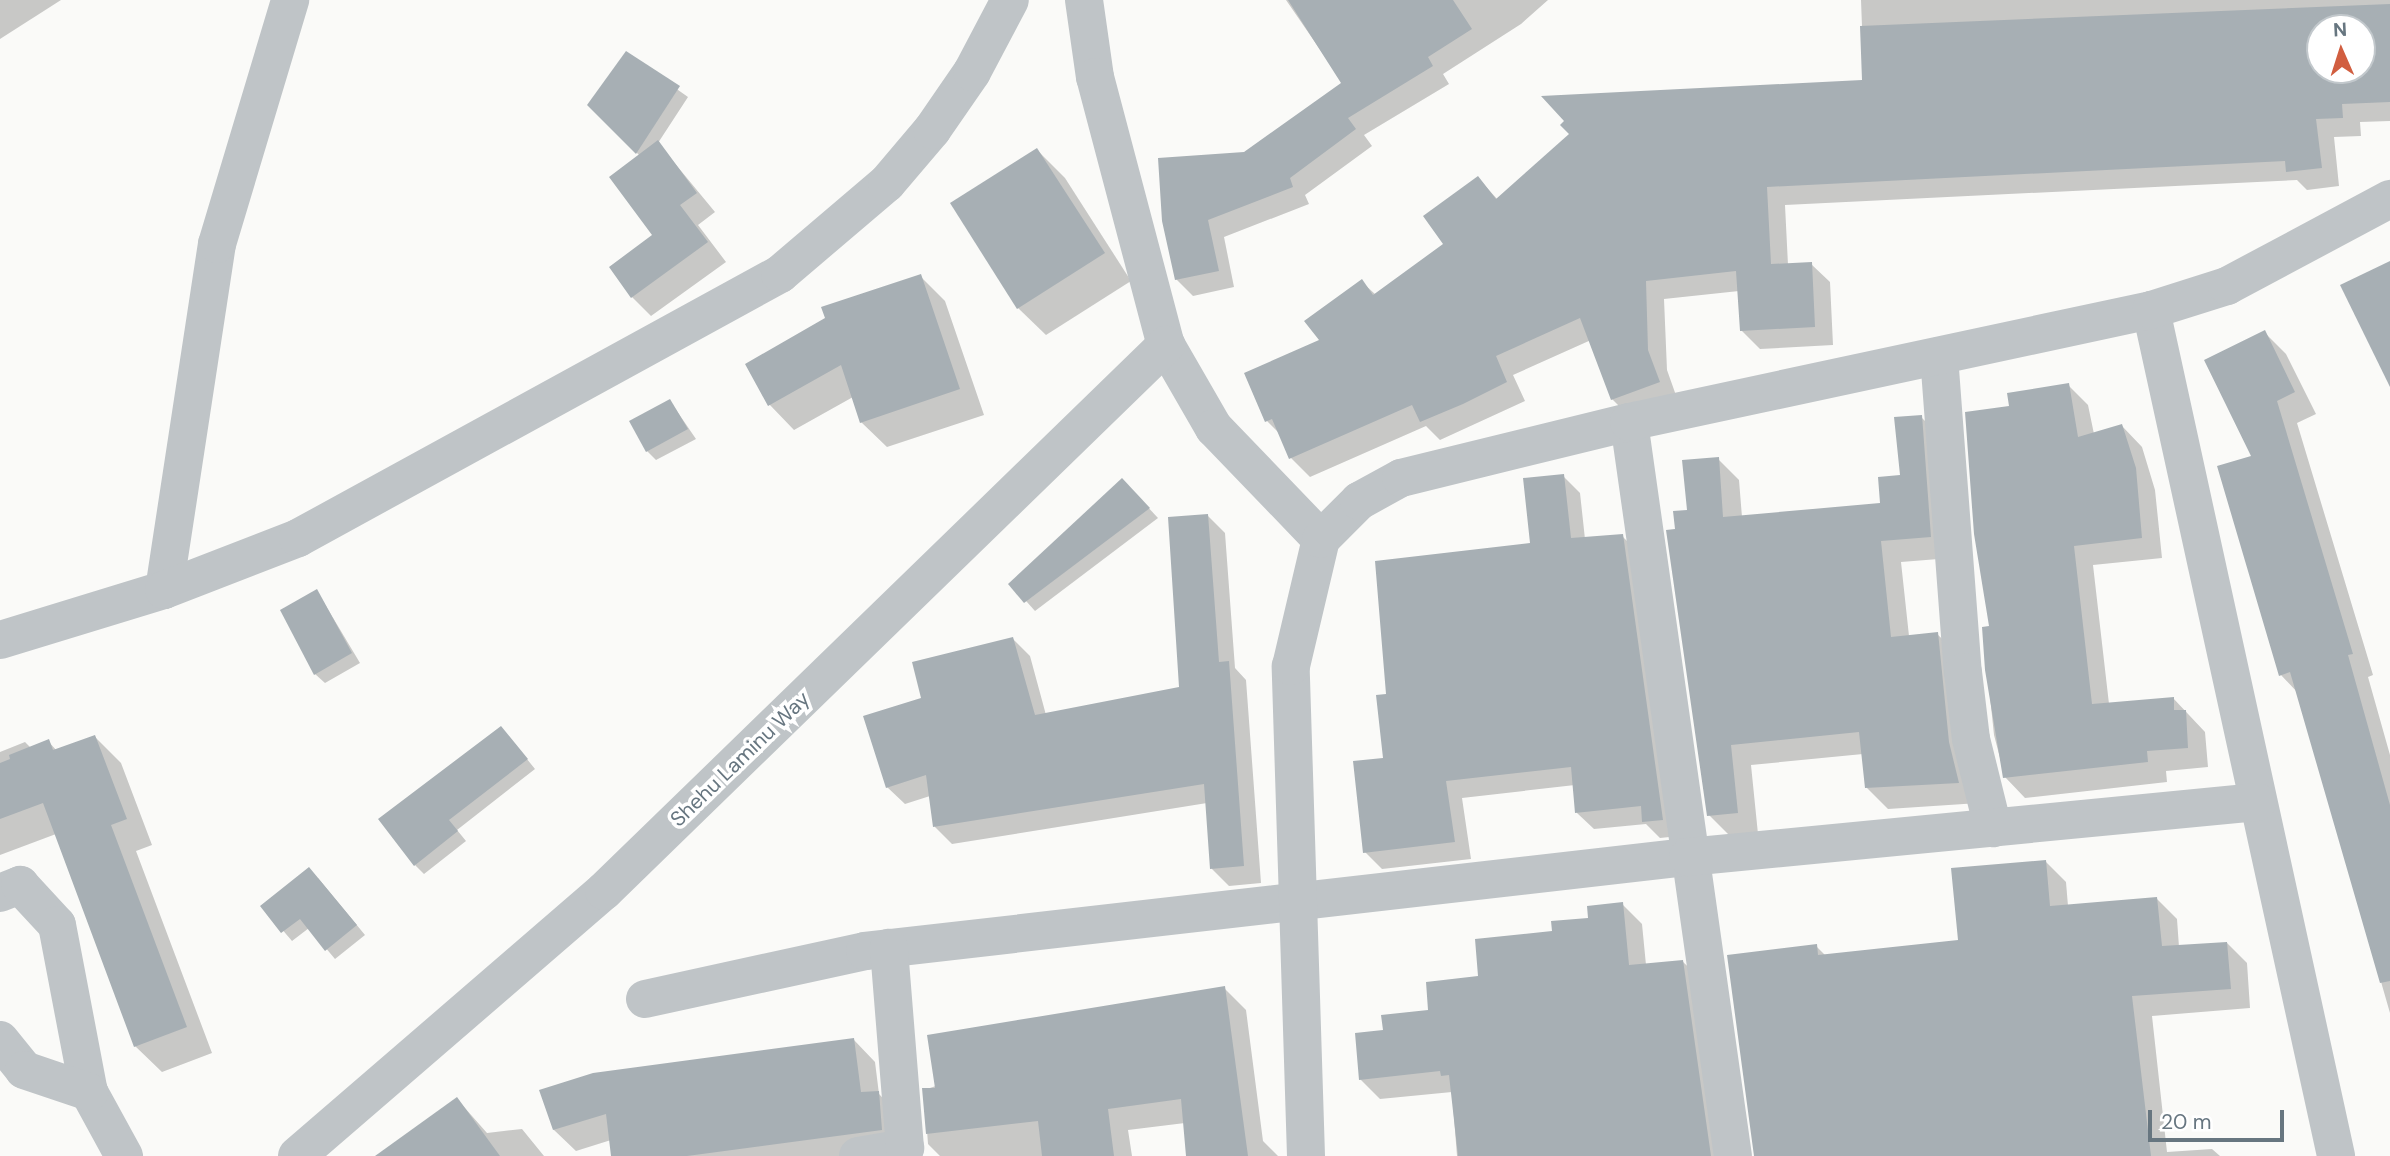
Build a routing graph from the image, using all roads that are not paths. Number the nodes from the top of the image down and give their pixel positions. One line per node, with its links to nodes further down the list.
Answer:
1 (290, 0): 10 (street)
2 (1010, 0): 10 (street)
3 (1084, 0): 6 (street)
4 (2390, 199): 5 (street)
5 (2151, 310): 7 (street); 12 (street)
6 (1166, 345): 9 (street); 22 (street, Shehu Laminu Way)
7 (1939, 356): 8 (street); 13 (street)
8 (1629, 422): 9 (street); 14 (street)
9 (1321, 539): 16 (street)
10 (164, 590): 11 (street)
11 (0, 640)
12 (2257, 802): 13 (street); 26 (street)
13 (1993, 828): 14 (street)
14 (1688, 857): 16 (street); 25 (street)
15 (0, 893): 20 (street)
16 (1299, 900): 17 (street); 24 (street)
17 (889, 948): 18 (street); 23 (street)
18 (645, 999)
19 (0, 1040): 20 (street)
20 (89, 1092): 21 (street)
21 (124, 1156)
22 (297, 1156)
23 (858, 1156)
24 (1306, 1156)
25 (1733, 1156)
26 (2336, 1156)

